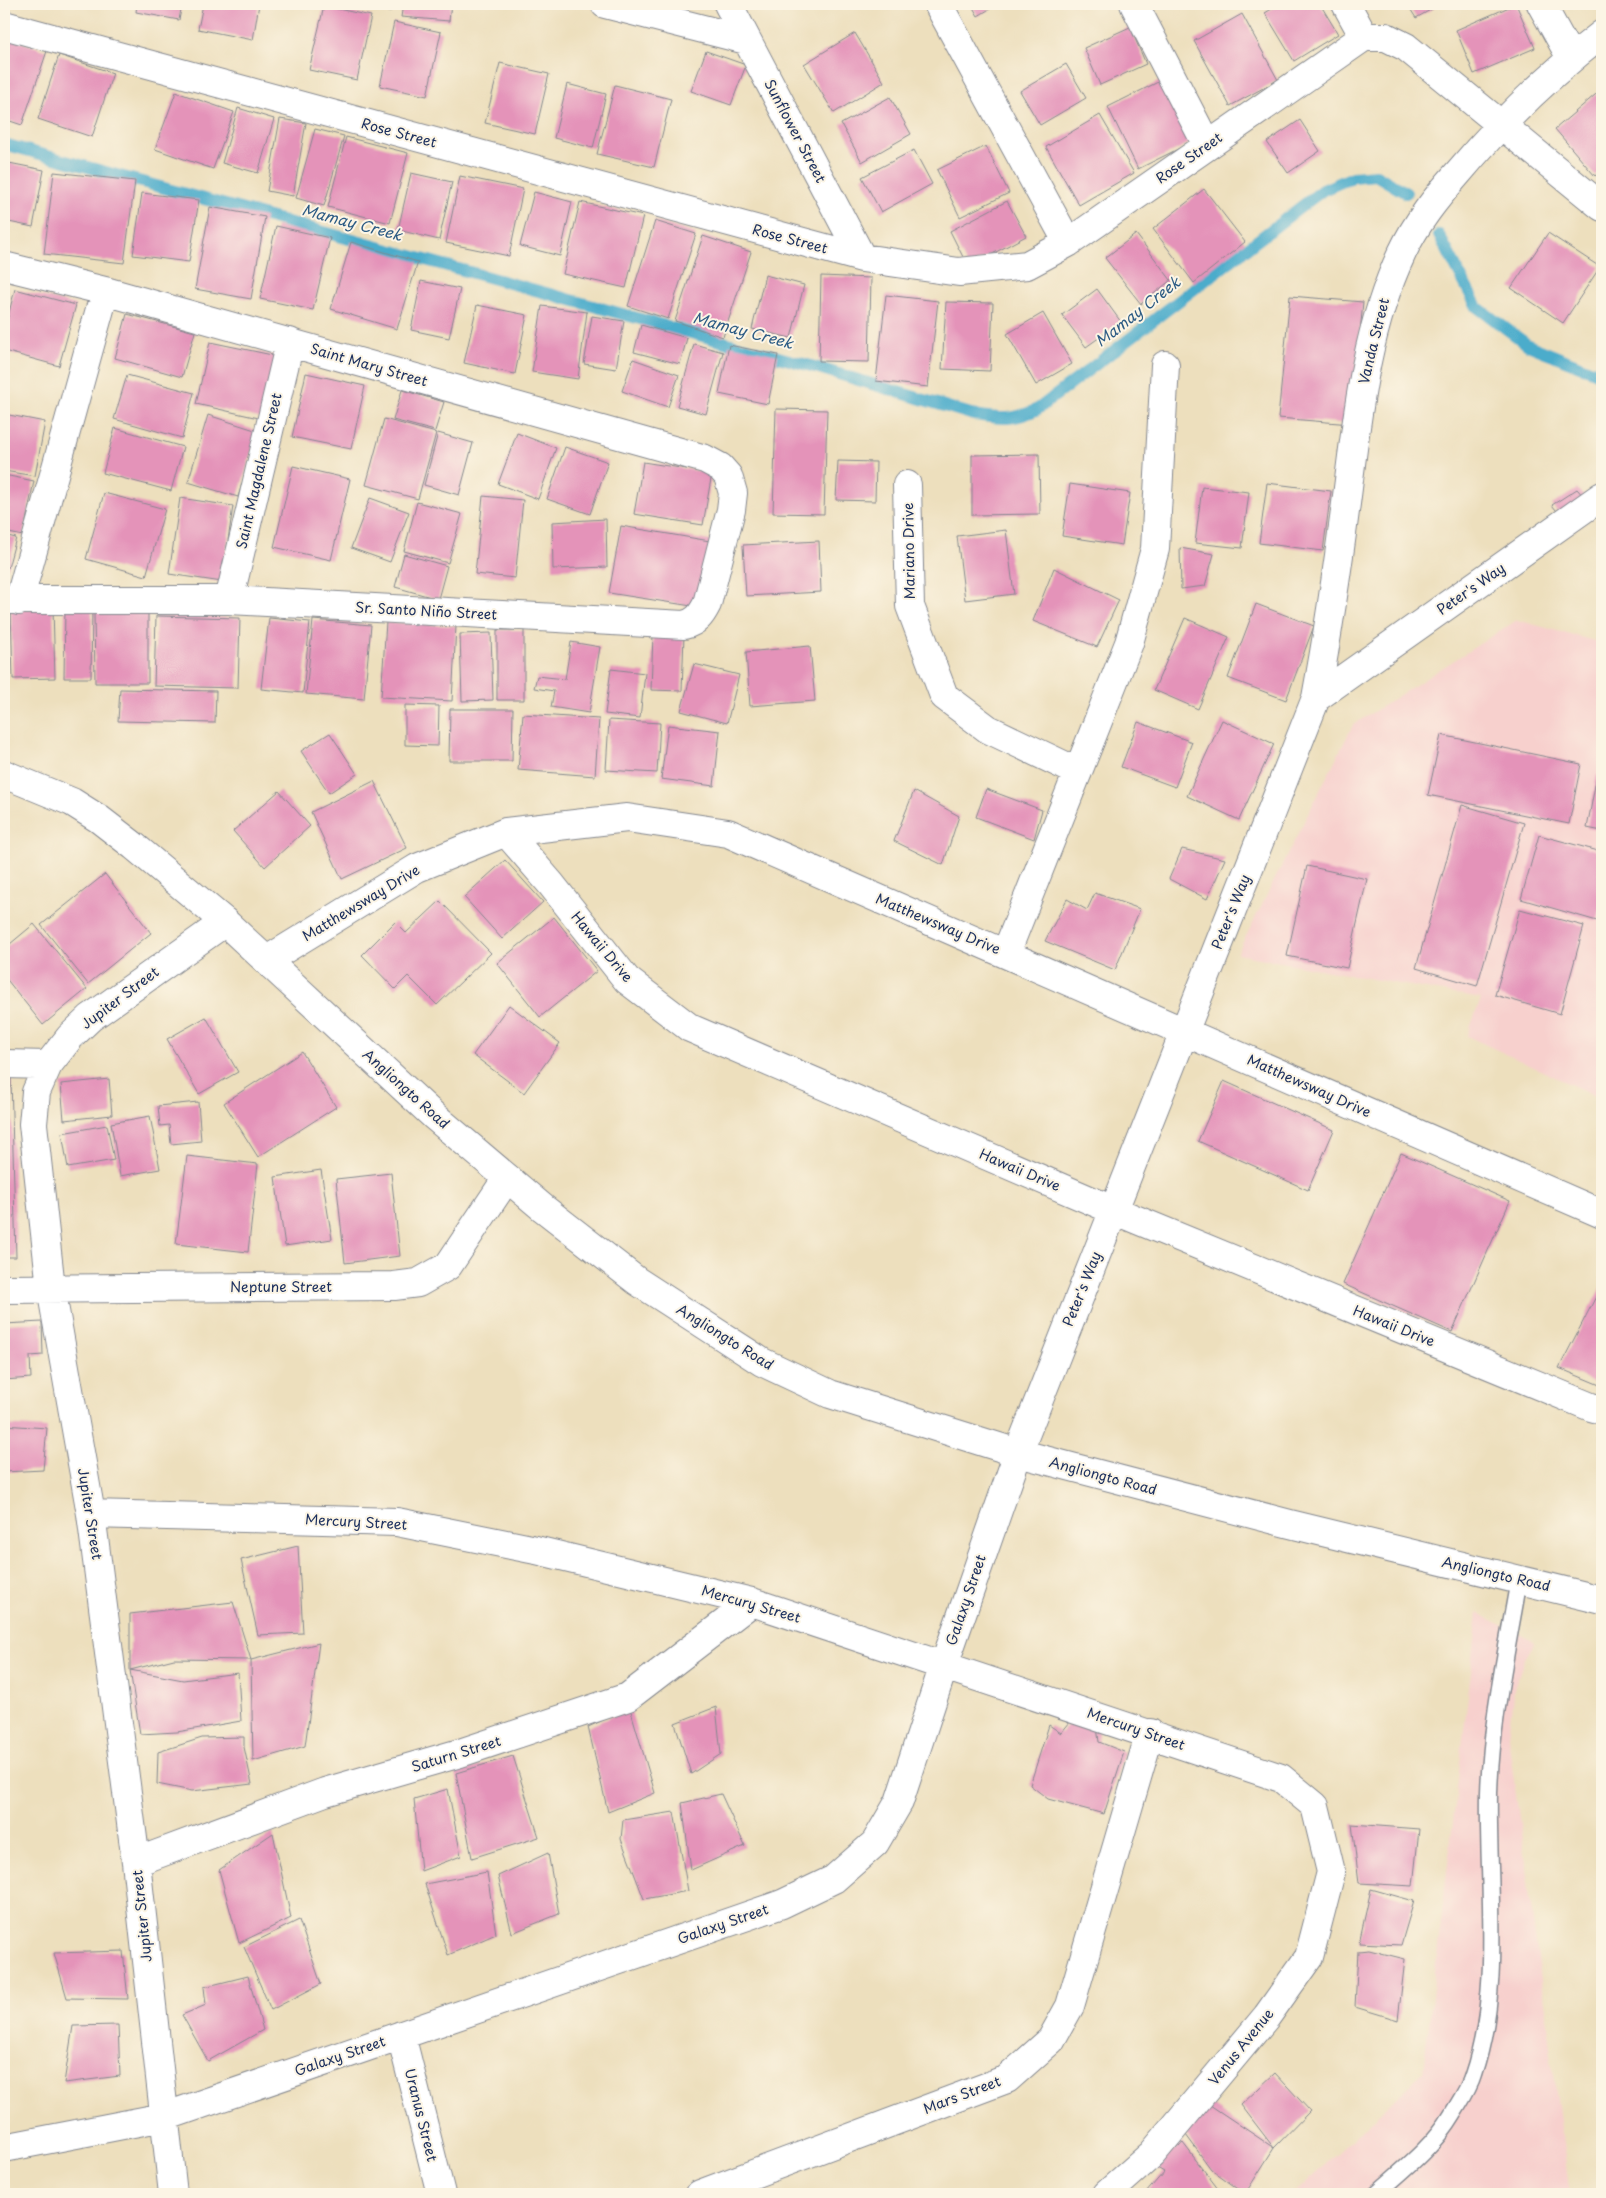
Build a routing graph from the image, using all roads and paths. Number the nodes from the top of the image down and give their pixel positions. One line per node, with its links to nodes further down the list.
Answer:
1 (605, 4): 10 (street)
2 (728, 4): 10 (street, Sunflower Street)
3 (938, 4): 15 (street)
4 (1134, 4): 13 (street)
5 (1346, 4): 9 (street)
6 (1541, 4): 11 (street)
7 (4, 25): 16 (street, Rose Street)
8 (1602, 34): 11 (street, Vanda Street)
9 (1364, 37): 12 (street); 13 (street, Rose Street)
10 (746, 40): 16 (street, Sunflower Street)
11 (1571, 58): 12 (street, Vanda Street)
12 (1501, 124): 14 (street); 26 (street, Vanda Street)
13 (1207, 145): 15 (street, Rose Street)
14 (1602, 206)
15 (1068, 243): 16 (street, Rose Street)
16 (862, 258)
17 (4, 266): 18 (street, Saint Mary Street)
18 (105, 291): 19 (street, Saint Mary Street); 24 (street)
19 (290, 342): 21 (street, Saint Mary Street); 25 (street, Saint Magdalene Street)
20 (1165, 365): 27 (street)
21 (728, 476): 25 (street, Sr. Santo Niño Street)
22 (907, 485): 27 (street, Mariano Drive)
23 (1602, 496): 26 (street, Peter's Way)
24 (12, 600): 25 (street, Sr. Santo Niño Street)
25 (229, 600)
26 (1316, 698): 33 (street, Peter's Way)
27 (1078, 772): 31 (street)
28 (4, 774): 30 (street, Angliongto Road)
29 (506, 832): 31 (street, Matthewsway Drive); 32 (street, Matthewsway Drive); 37 (street, Hawaii Drive)
30 (225, 922): 32 (street, Angliongto Road); 35 (street, Jupiter Street)
31 (1006, 953): 33 (street, Matthewsway Drive)
32 (267, 960): 36 (street, Angliongto Road)
33 (1184, 1031): 37 (street, Peter's Way); 38 (street, Matthewsway Drive)
34 (4, 1064): 35 (street)
35 (48, 1064): 39 (street, Jupiter Street)
36 (507, 1178): 39 (street, Neptune Street); 42 (street, Angliongto Road)
37 (1113, 1210): 41 (street, Hawaii Drive); 42 (street, Peter's Way)
38 (1602, 1214)
39 (51, 1288): 40 (street, Neptune Street); 43 (street, Jupiter Street)
40 (4, 1289)
41 (1602, 1410)
42 (1018, 1453): 44 (street, Angliongto Road); 47 (street, Galaxy Street)
43 (91, 1514): 46 (street, Mercury Street); 49 (street, Jupiter Street)
44 (1519, 1580): 45 (street, Angliongto Road); 58 (lane)
45 (1602, 1600)
46 (752, 1602): 47 (street, Mercury Street); 49 (street, Saturn Street)
47 (944, 1665): 48 (street, Mercury Street); 51 (street, Galaxy Street)
48 (1150, 1733): 50 (street, Mercury Street); 56 (street, Mars Street)
49 (136, 1862): 52 (street, Jupiter Street)
50 (1331, 1872): 57 (street, Venus Avenue)
51 (401, 2035): 52 (street, Galaxy Street); 55 (street, Uranus Street)
52 (164, 2117): 53 (street, Galaxy Street); 54 (street, Jupiter Street)
53 (4, 2148)
54 (173, 2194)
55 (441, 2194)
56 (700, 2194)
57 (1107, 2194)
58 (1376, 2194)

